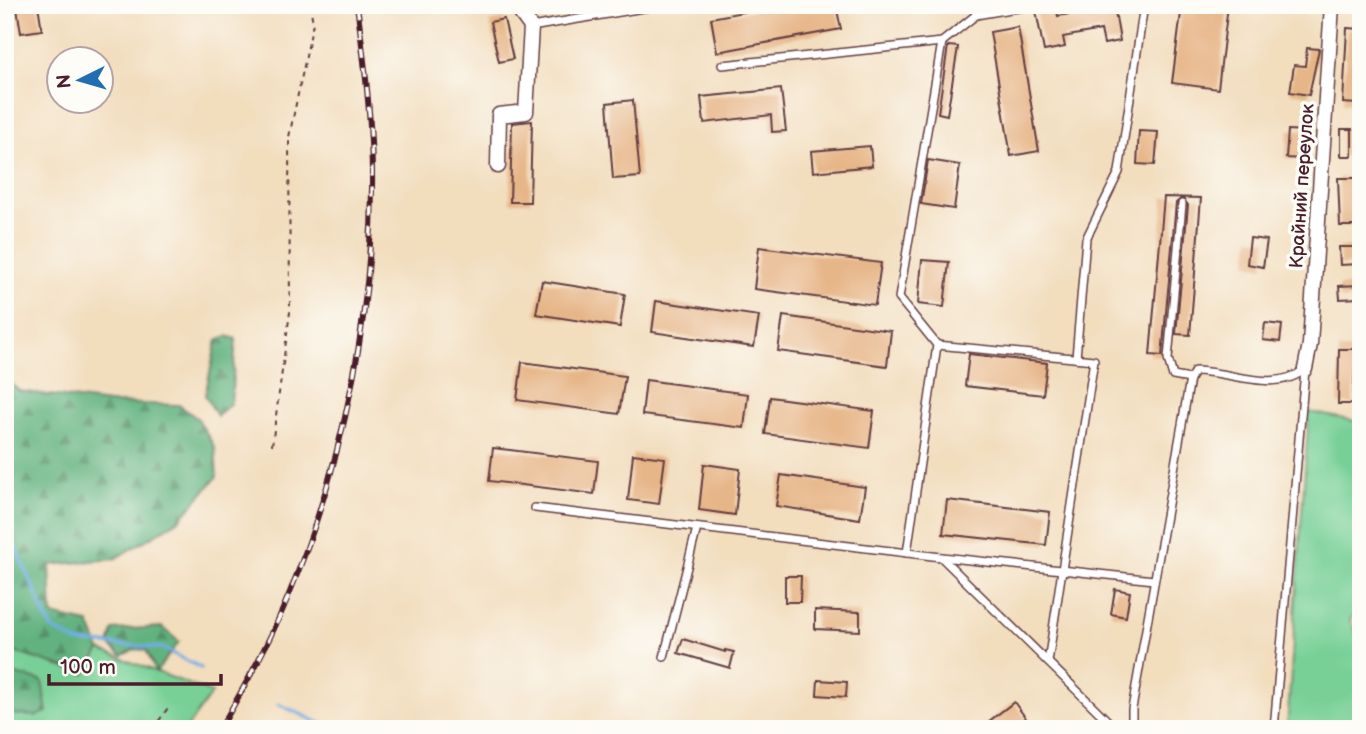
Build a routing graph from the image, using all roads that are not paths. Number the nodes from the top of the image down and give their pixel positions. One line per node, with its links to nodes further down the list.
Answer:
1 (515, 5): 8 (street)
2 (661, 5): 8 (lane)
3 (975, 5): 7 (lane)
4 (1035, 5): 7 (lane)
5 (1144, 5): 14 (lane)
6 (1332, 5): 15 (street, Крайний переулок)
7 (976, 15): 9 (lane)
8 (531, 27): 11 (street)
9 (942, 42): 10 (lane); 13 (lane)
10 (722, 65)
11 (498, 166)
12 (1182, 204): 16 (lane)
13 (937, 345): 14 (lane); 19 (lane)
14 (1076, 358): 21 (lane)
15 (1306, 369): 16 (lane); 27 (lane)
16 (1190, 379): 22 (lane)
17 (535, 508): 18 (lane)
18 (697, 528): 19 (lane); 23 (lane)
19 (907, 553): 20 (lane)
20 (941, 557): 21 (lane); 24 (lane)
21 (1062, 570): 22 (lane); 24 (lane)
22 (1154, 580): 26 (lane)
23 (664, 657)
24 (1048, 662): 25 (lane)
25 (1116, 729)
26 (1132, 729)
27 (1274, 729)

